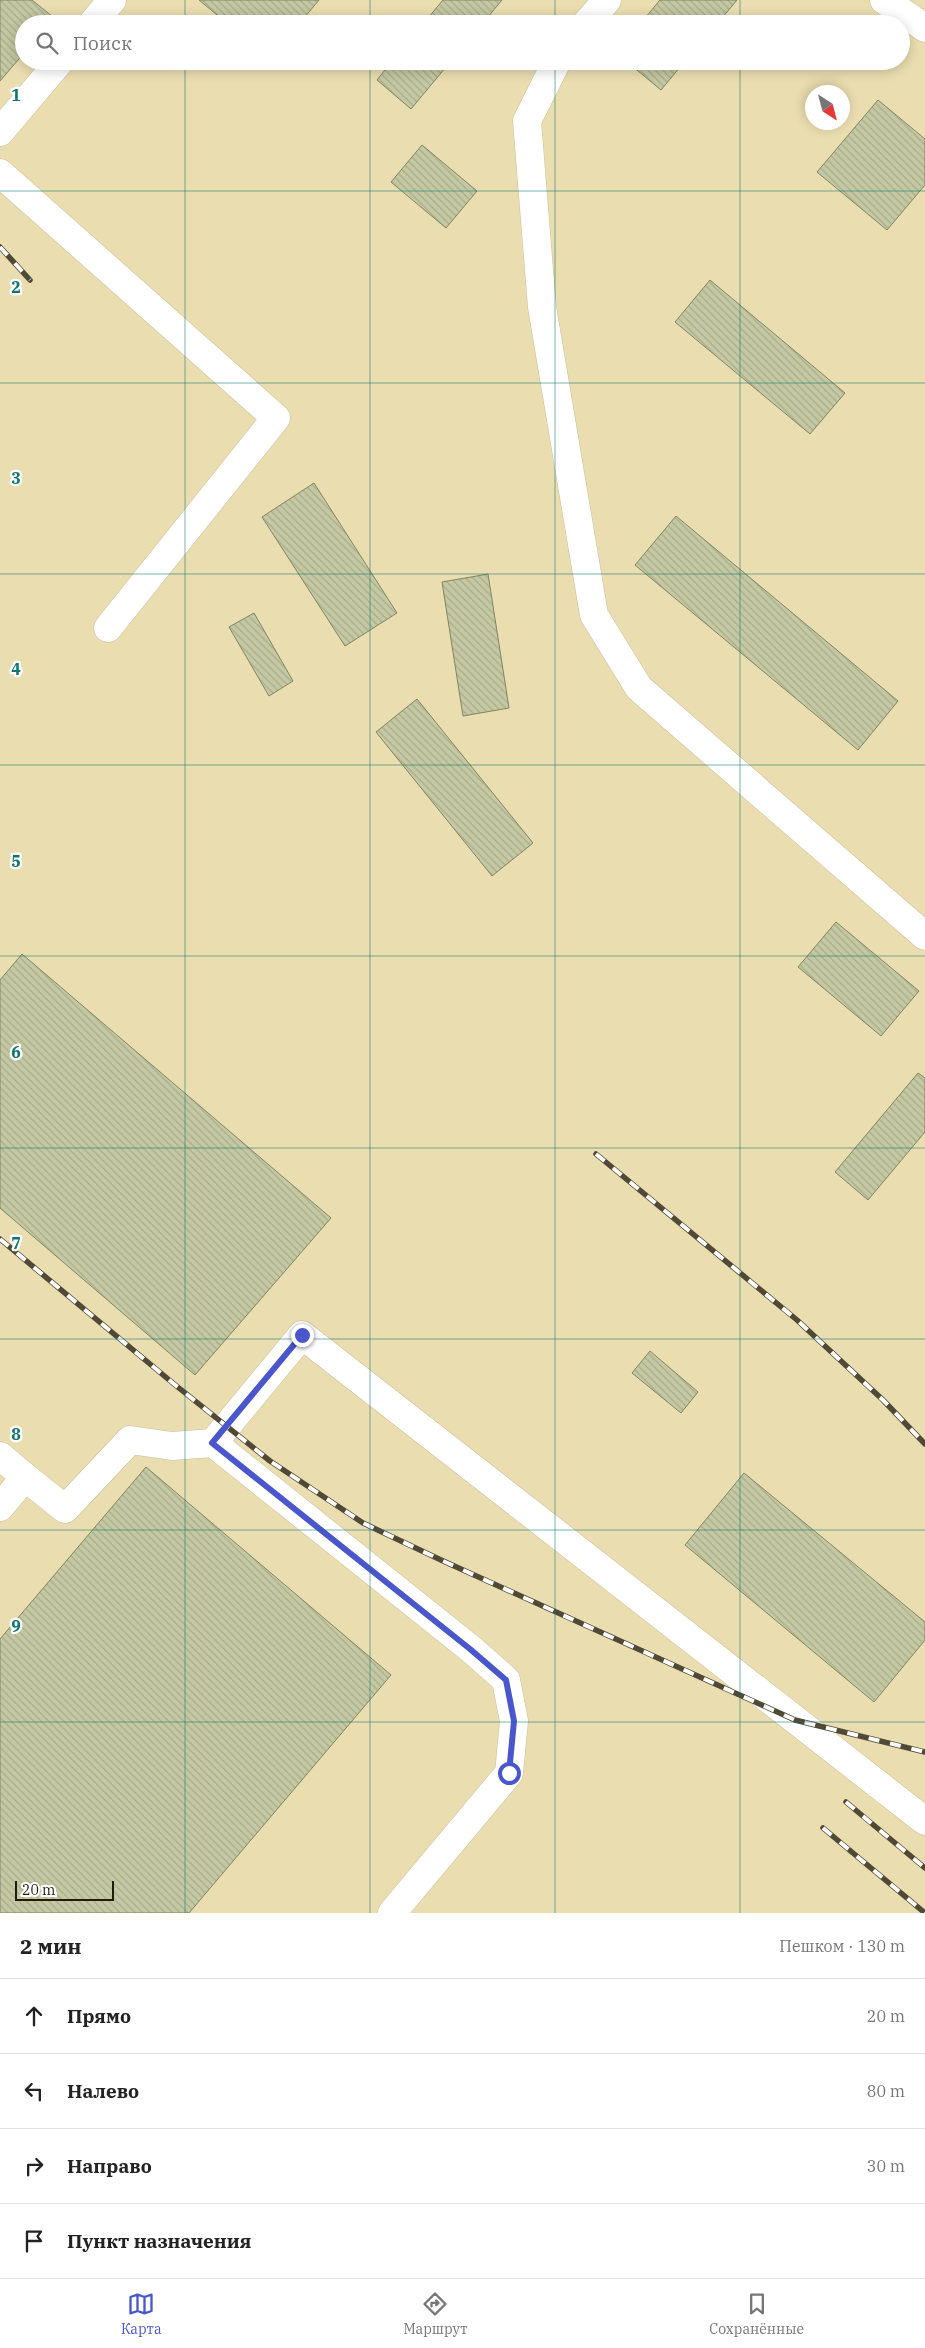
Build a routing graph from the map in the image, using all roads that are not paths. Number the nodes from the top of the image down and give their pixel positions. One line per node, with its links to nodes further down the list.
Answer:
1 (112, 0): 4 (lane)
2 (606, 0): 5 (lane)
3 (884, 0): 6 (lane)
4 (100, 15)
5 (594, 15)
6 (906, 15)
7 (910, 18): 8 (lane)
8 (925, 28)
9 (52, 70): 11 (lane)
10 (553, 70): 14 (lane)
11 (0, 132)
12 (0, 173): 13 (lane)
13 (108, 628)
14 (925, 936)
15 (212, 1443): 17 (lane); 19 (lane); 20 (lane)
16 (0, 1456): 17 (lane)
17 (25, 1477): 18 (lane)
18 (0, 1506)
19 (925, 1821)
20 (392, 1913)

